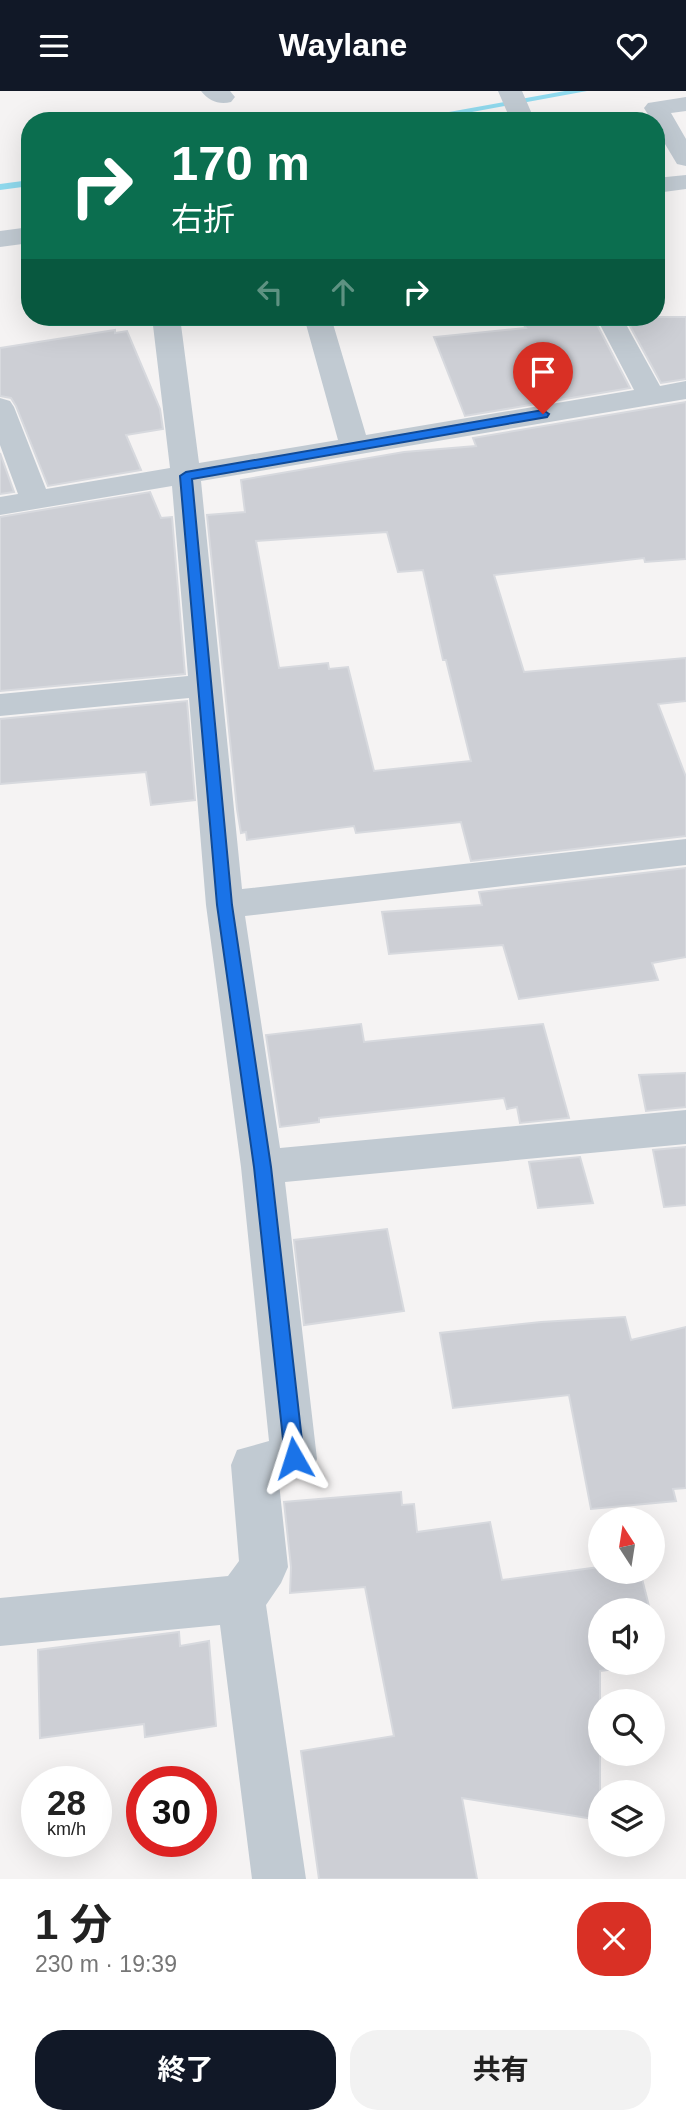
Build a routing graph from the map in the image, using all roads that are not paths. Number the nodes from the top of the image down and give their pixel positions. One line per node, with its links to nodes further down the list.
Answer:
1 (510, 91): 3 (street)
2 (686, 104): 4 (street)
3 (519, 112)
4 (658, 112)
5 (665, 123): 6 (street)
6 (686, 159)
7 (686, 182): 8 (street)
8 (665, 186)
9 (21, 236): 10 (street)
10 (0, 239)
11 (167, 326): 18 (street)
12 (320, 326): 17 (street)
13 (614, 326): 15 (street)
14 (686, 390): 15 (street)
15 (651, 396): 17 (street)
16 (0, 407): 19 (street)
17 (354, 445): 18 (street)
18 (186, 476): 19 (street); 21 (street)
19 (36, 501): 20 (street)
20 (0, 506)
21 (205, 685): 22 (street); 24 (street)
22 (0, 705)
23 (686, 852): 24 (street)
24 (225, 905): 26 (street)
25 (686, 1127): 26 (street)
26 (262, 1167): 27 (street)
27 (241, 1599): 28 (street); 29 (street)
28 (0, 1622)
29 (279, 1879)

